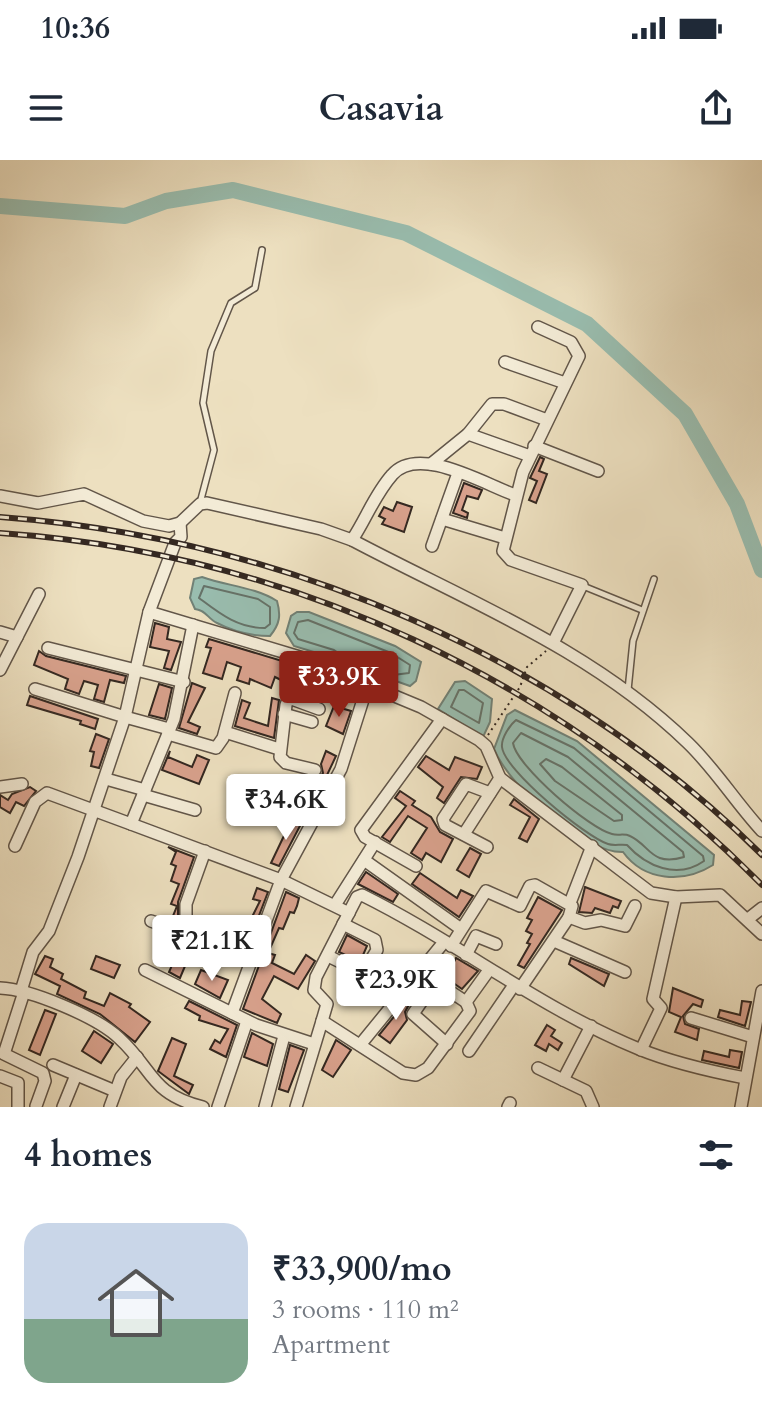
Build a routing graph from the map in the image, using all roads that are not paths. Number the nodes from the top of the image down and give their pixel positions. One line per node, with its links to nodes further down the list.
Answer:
1 (262, 250): 13 (lane)
2 (538, 327): 4 (street)
3 (505, 362): 4 (street)
4 (565, 383): 5 (street)
5 (547, 420): 6 (street); 7 (street)
6 (468, 434): 7 (street); 8 (street)
7 (532, 451): 9 (street); 11 (street)
8 (431, 464): 10 (street); 17 (street)
9 (598, 471)
10 (458, 473): 11 (street); 14 (street)
11 (515, 495): 16 (street)
12 (0, 496): 15 (street)
13 (200, 504): 15 (street); 17 (street)
14 (442, 519): 16 (street); 18 (street)
15 (180, 523): 23 (street)
16 (505, 538): 20 (street)
17 (352, 540): 27 (street)
18 (432, 546)
19 (654, 579): 22 (lane)
20 (582, 585): 22 (lane); 27 (street)
21 (39, 594): 26 (street)
22 (642, 610): 35 (lane)
23 (149, 612): 24 (street); 31 (street)
24 (193, 625): 29 (street); 32 (street)
25 (0, 632): 26 (street)
26 (17, 637): 30 (street)
27 (554, 641): 35 (street)
28 (48, 648): 31 (street)
29 (303, 658): 33 (street); 37 (street)
30 (0, 670)
31 (137, 672): 32 (street); 40 (street)
32 (184, 682): 43 (street)
33 (368, 684): 41 (street); 56 (street)
34 (35, 689): 40 (street)
35 (628, 691): 58 (street)
36 (235, 693): 44 (street)
37 (289, 698): 38 (street); 39 (street)
38 (319, 709)
39 (284, 714): 42 (street); 45 (street)
40 (125, 717): 43 (street); 48 (street)
41 (442, 719): 47 (street); 60 (street)
42 (312, 722)
43 (168, 731): 44 (street); 51 (street)
44 (225, 732): 45 (street)
45 (279, 749): 46 (street)
46 (315, 770)
47 (500, 778): 52 (street); 62 (street)
48 (106, 779): 51 (street); 55 (street)
49 (22, 784): 50 (street)
50 (0, 787)
51 (144, 792): 54 (street); 57 (street)
52 (490, 793): 59 (street); 59 (street)
53 (259, 799): 56 (street)
54 (195, 810)
55 (95, 812): 57 (street); 61 (street); 94 (street)
56 (311, 820): 67 (street)
57 (131, 824): 64 (street)
58 (762, 831)
59 (464, 834): 63 (street)
60 (375, 842): 65 (street); 66 (street)
61 (15, 846)
62 (592, 846): 68 (street); 69 (street)
63 (487, 847)
64 (205, 851): 67 (street); 77 (street)
65 (364, 860): 70 (street); 78 (street)
66 (416, 866)
67 (281, 880): 70 (street); 83 (street)
68 (676, 897): 75 (street); 107 (street)
69 (570, 903): 73 (street); 78 (street)
70 (335, 905): 74 (street)
71 (635, 906): 73 (street)
72 (762, 908): 75 (street)
73 (569, 917): 80 (street)
74 (346, 918): 81 (street); 85 (street); 85 (street)
75 (748, 919): 79 (street)
76 (151, 921): 77 (street)
77 (190, 924): 83 (street)
78 (461, 929): 81 (street)
79 (762, 934)
80 (554, 941): 89 (street); 91 (street)
81 (447, 944): 84 (street); 88 (street)
82 (496, 944): 84 (street)
83 (257, 951): 96 (street)
84 (466, 955): 87 (street)
85 (328, 956): 100 (street)
86 (145, 970): 96 (street)
87 (489, 970): 91 (street); 95 (street)
88 (421, 972): 90 (street); 106 (street)
89 (625, 972)
90 (435, 982): 95 (street); 105 (street)
91 (517, 987): 101 (street); 108 (street)
92 (0, 988): 94 (street)
93 (762, 991): 97 (street)
94 (22, 992): 109 (street); 118 (street)
95 (466, 1002): 105 (street)
96 (232, 1013): 99 (street)
97 (760, 1014): 103 (street)
98 (691, 1018): 103 (street)
99 (247, 1021): 102 (street); 122 (street)
100 (322, 1021): 104 (street); 106 (street)
101 (591, 1026): 107 (street); 115 (street)
102 (284, 1036): 104 (street); 123 (street)
103 (753, 1037): 114 (street)
104 (314, 1044): 124 (street)
105 (447, 1044): 106 (street)
106 (360, 1045)
107 (641, 1050): 114 (street)
108 (469, 1051)
109 (137, 1057): 116 (street); 121 (street)
110 (53, 1065): 112 (street)
111 (538, 1068): 115 (street)
112 (76, 1075): 116 (street); 119 (street)
113 (0, 1076): 117 (street)
114 (745, 1078): 126 (street)
115 (563, 1080): 125 (street)
116 (115, 1091): 120 (street)
117 (18, 1104): 118 (street)
118 (38, 1106)
119 (63, 1107)
120 (110, 1107)
121 (201, 1107)
122 (218, 1107)
123 (265, 1107)
124 (296, 1107)
125 (593, 1107)
126 (741, 1107)

